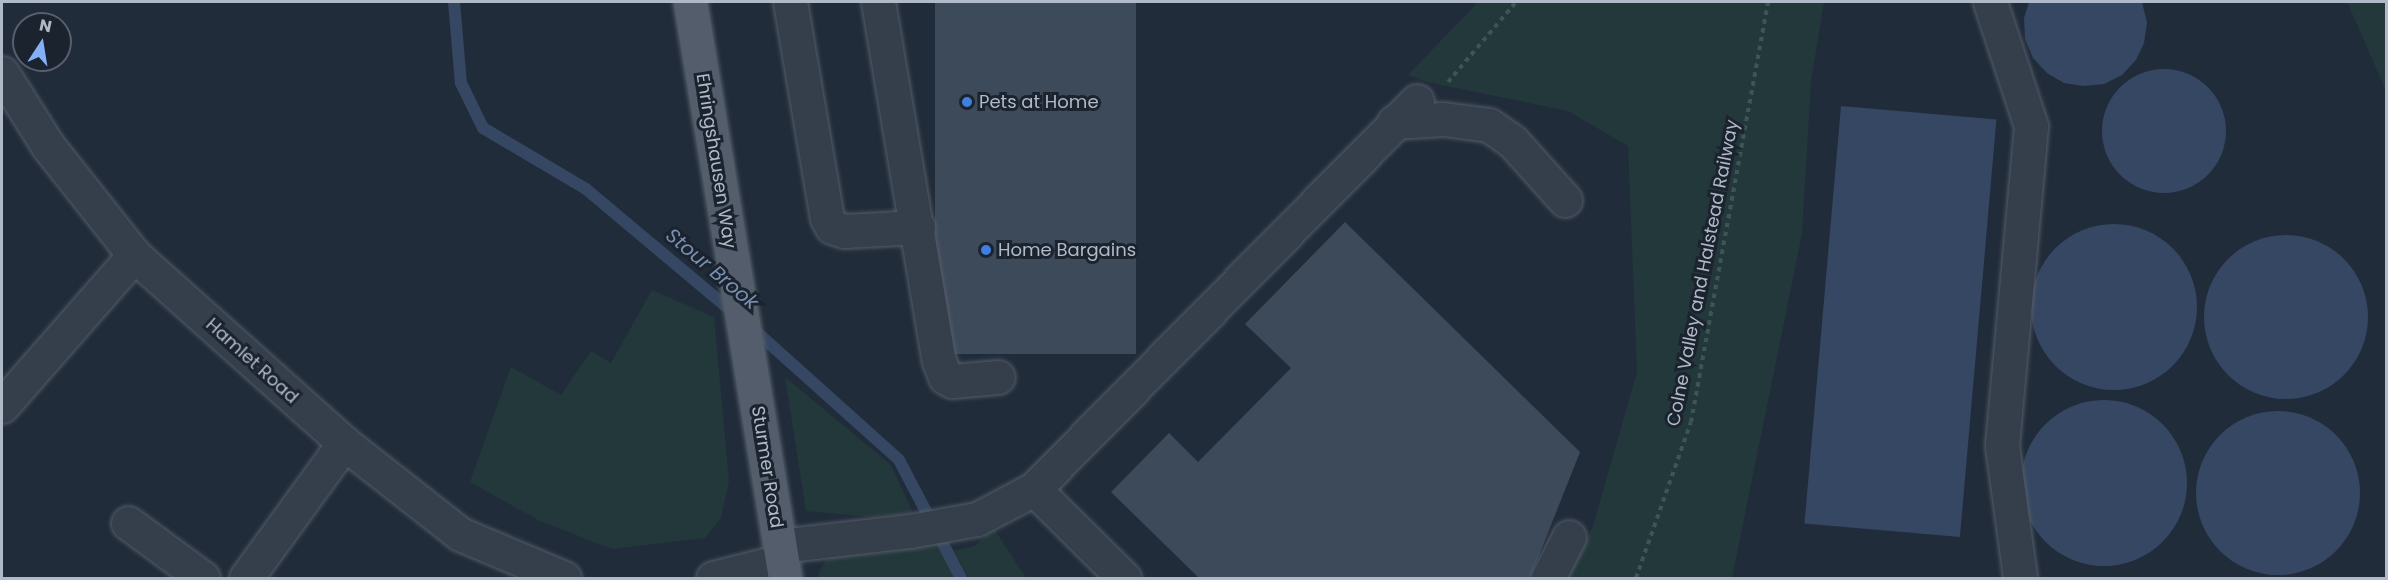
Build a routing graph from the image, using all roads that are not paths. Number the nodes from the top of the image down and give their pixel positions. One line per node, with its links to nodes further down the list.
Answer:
1 (690, 2): 9 (main road, Ehringshausen Way)
2 (790, 2): 7 (street)
3 (878, 2): 7 (street)
4 (1990, 2): 23 (street)
5 (2, 73): 8 (street, Hamlet Road)
6 (1565, 200): 13 (street)
7 (918, 227): 10 (street)
8 (134, 255): 11 (street); 12 (street, Hamlet Road)
9 (749, 356): 16 (main road, Sturmer Road)
10 (998, 377)
11 (2, 406)
12 (344, 443): 18 (street); 19 (street, Hamlet Road)
13 (1034, 489): 16 (street); 21 (street)
14 (128, 523): 17 (street)
15 (1569, 537): 22 (street)
16 (782, 562): 20 (street)
17 (203, 579)
18 (246, 579)
19 (564, 579)
20 (713, 579)
21 (1124, 579)
22 (1548, 579)
23 (2020, 579)

